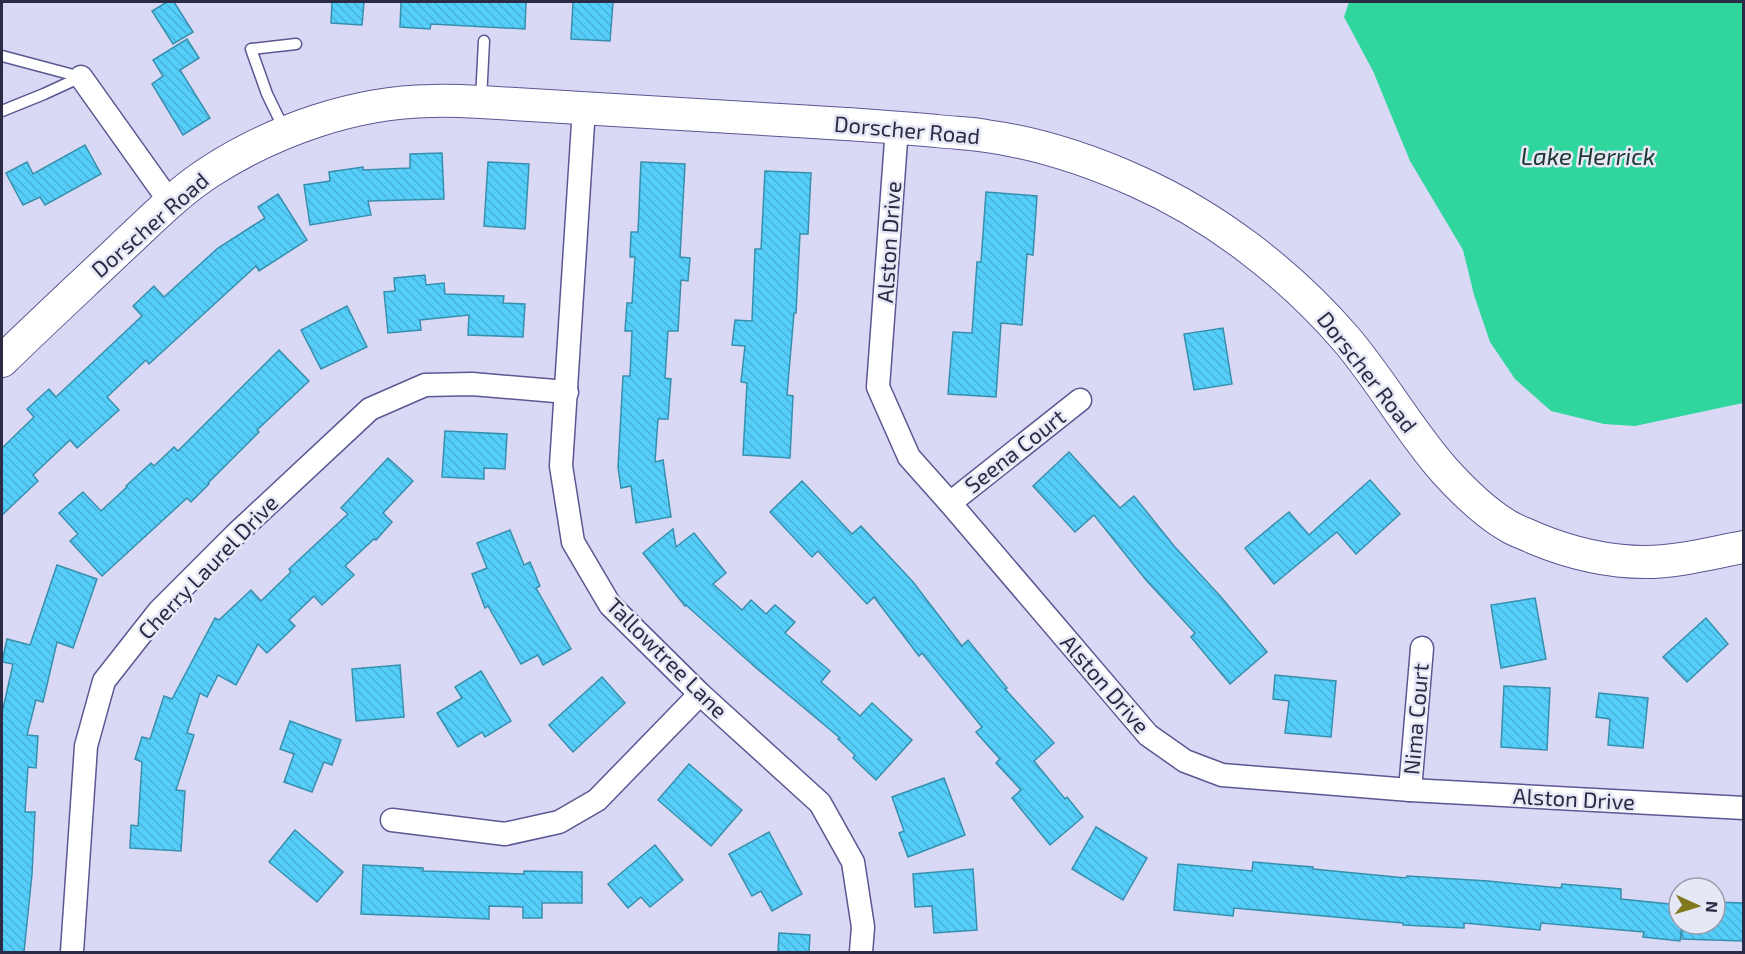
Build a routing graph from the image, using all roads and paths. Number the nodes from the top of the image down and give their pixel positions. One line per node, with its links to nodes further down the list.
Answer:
1 (484, 41): 5 (lane)
2 (296, 44): 9 (lane)
3 (2, 56): 4 (lane)
4 (81, 77): 7 (lane); 10 (street)
5 (481, 102): 6 (street, Dorscher Road); 9 (street, Dorscher Road)
6 (584, 108): 8 (street, Dorscher Road); 12 (street, Tallowtree Lane)
7 (2, 111)
8 (897, 127): 14 (street, Alston Drive); 15 (street, Dorscher Road)
9 (286, 132): 10 (street, Dorscher Road)
10 (171, 202): 11 (street, Dorscher Road)
11 (2, 361)
12 (567, 392): 17 (street, Tallowtree Lane); 21 (street, Cherry Laurel Drive)
13 (1080, 400): 14 (street, Seena Court)
14 (950, 503): 18 (street, Alston Drive)
15 (1743, 547)
16 (1422, 648): 18 (street, Nima Court)
17 (700, 694): 20 (street); 22 (street, Tallowtree Lane)
18 (1410, 790): 19 (street, Alston Drive)
19 (1743, 808)
20 (392, 820)
21 (72, 952)
22 (861, 952)

